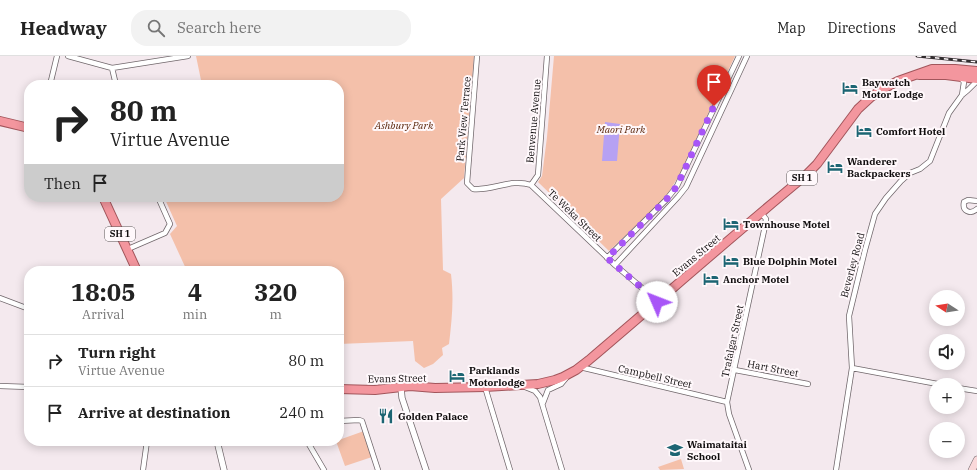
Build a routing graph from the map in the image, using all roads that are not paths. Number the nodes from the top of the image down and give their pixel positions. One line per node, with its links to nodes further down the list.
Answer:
1 (57, 56): 12 (street)
2 (68, 56): 8 (street)
3 (188, 56): 8 (street)
4 (477, 56): 18 (street, Park View Terrace)
5 (547, 56): 18 (street, Benvenue Avenue)
6 (739, 56): 25 (street)
7 (747, 56): 26 (street)
8 (112, 68): 13 (street)
9 (977, 71): 10 (highway, SH 1)
10 (914, 75): 11 (highway, SH 1); 23 (highway, Evans Street / SH 1)
11 (960, 77): 14 (highway, SH 1); 15 (street)
12 (51, 80)
13 (115, 80)
14 (977, 80): 15 (street, Beverley Road)
15 (962, 95): 32 (street, Beverley Road)
16 (0, 121): 17 (highway)
17 (24, 127)
18 (531, 185): 25 (street, Te Weka Street)
19 (977, 201): 22 (street)
20 (105, 202): 24 (highway, SH 1)
21 (160, 202): 24 (street)
22 (977, 210)
23 (762, 214): 29 (highway, Evans Street / SH 1); 33 (street, Trafalgar Street)
24 (128, 249): 27 (highway, SH 1)
25 (607, 258): 26 (street, Te Weka Street)
26 (614, 265): 29 (street, Te Weka Street)
27 (135, 266)
28 (0, 298): 30 (street)
29 (657, 302): 31 (highway, Evans Street / SH 1)
30 (24, 307)
31 (580, 367): 34 (highway, Evans Street / SH 1); 45 (street, Campbell Street)
32 (852, 368): 35 (street); 60 (street, Beverley Road)
33 (735, 370): 36 (street, Hart Street); 45 (street, Trafalgar Street)
34 (570, 373): 37 (highway, Evans Street / SH 1); 46 (street)
35 (929, 382)
36 (808, 384)
37 (521, 385): 39 (highway, Evans Street / SH 1); 46 (street)
38 (0, 386): 40 (street)
39 (485, 386): 41 (highway, Evans Street / SH 1); 57 (street)
40 (24, 387)
41 (401, 388): 42 (highway, Evans Street / SH 1); 56 (street)
42 (344, 389)
43 (965, 389): 44 (street)
44 (977, 391)
45 (727, 402): 59 (street, Trafalgar Street)
46 (543, 403): 58 (street)
47 (344, 421): 55 (street)
48 (146, 446): 52 (street)
49 (218, 446): 53 (street)
50 (310, 446): 54 (street)
51 (977, 460): 61 (main road)
52 (143, 470)
53 (224, 470)
54 (324, 470)
55 (378, 470)
56 (426, 470)
57 (510, 470)
58 (562, 470)
59 (749, 470)
60 (836, 470)
61 (972, 470)

